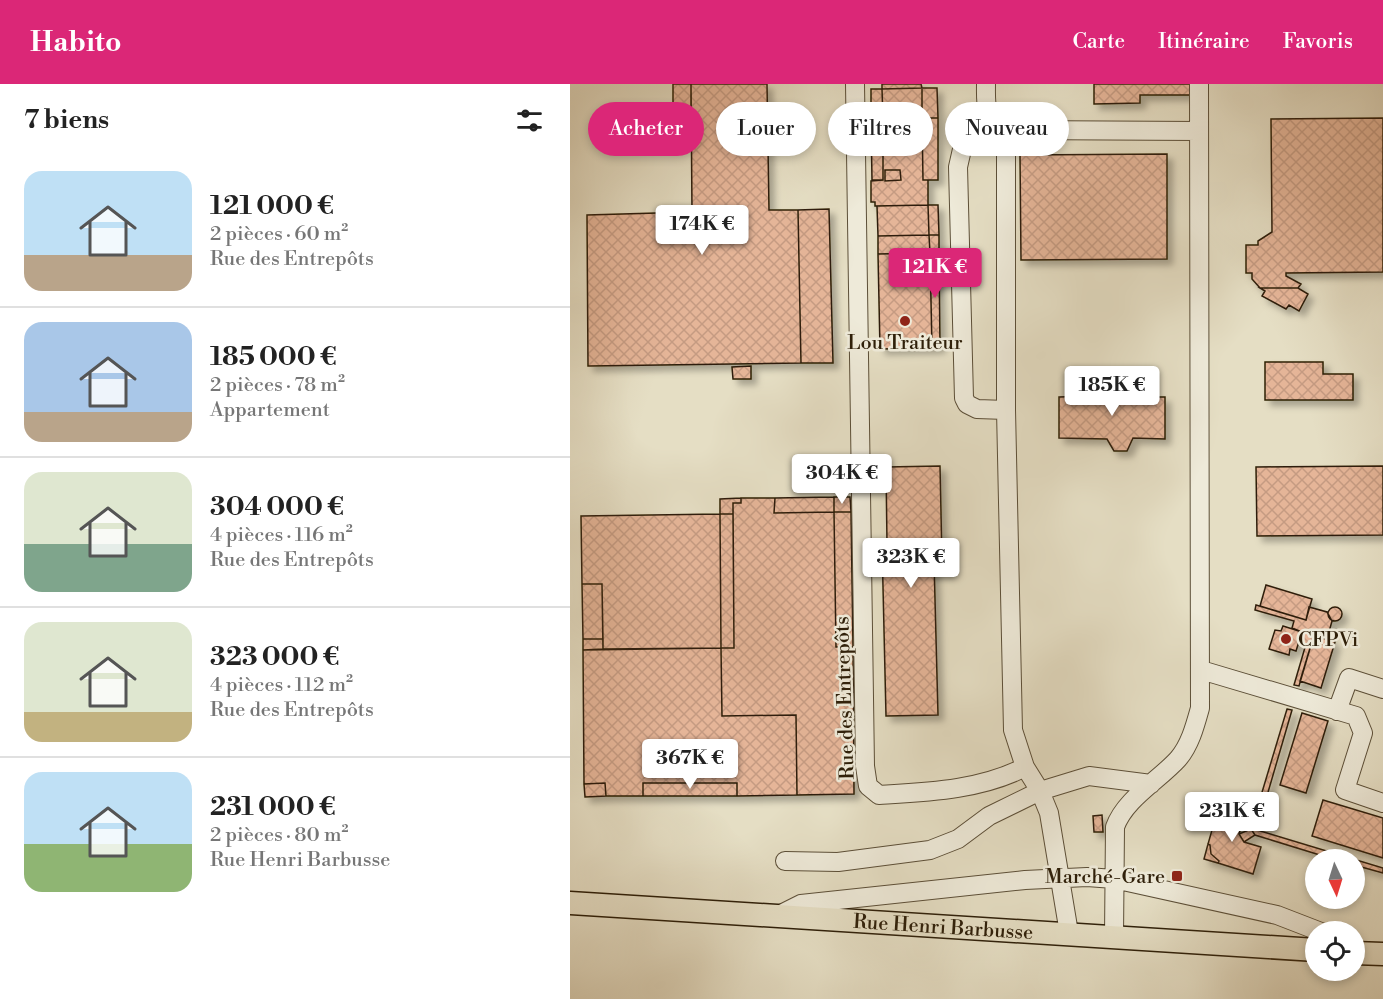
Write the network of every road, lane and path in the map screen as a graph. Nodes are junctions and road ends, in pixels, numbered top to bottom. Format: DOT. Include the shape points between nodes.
graph roads {
  1 [pos="855,84"];
  2 [pos="986,84"];
  3 [pos="1199,84"];
  4 [pos="986,102"];
  5 [pos="1069,128"];
  6 [pos="1199,131"];
  7 [pos="960,156"];
  8 [pos="1000,156"];
  9 [pos="1006,410"];
  10 [pos="1201,670"];
  11 [pos="1383,689"];
  12 [pos="1337,711"];
  13 [pos="1025,767"];
  14 [pos="1151,784"];
  15 [pos="1041,791"];
  16 [pos="1383,803"];
  17 [pos="785,861"];
  18 [pos="1062,878"];
  19 [pos="1114,879"];
  20 [pos="570,903"];
  21 [pos="777,916"];
  22 [pos="1305,926"];
  23 [pos="1069,933"];
  24 [pos="1114,936"];
  25 [pos="1305,949"];
  26 [pos="1365,953"];
  27 [pos="1383,954"];
  1 -- 13 [label="street, Rue des Entrepôts" via="868,786 879,795 954,789 1009,776"];
  2 -- 4 [label="street"];
  3 -- 6 [label="street"];
  5 -- 6 [label="street"];
  6 -- 10 [label="street"];
  7 -- 9 [label="street" via="964,398 977,409"];
  8 -- 9 [label="street"];
  9 -- 13 [label="street" via="1013,730"];
  10 -- 12 [label="street"];
  10 -- 14 [label="street" via="1200,708 1191,739 1179,758"];
  11 -- 12 [label="street" via="1348,678"];
  12 -- 16 [label="street" via="1356,716 1364,733 1345,790"];
  13 -- 15 [label="street"];
  14 -- 15 [label="street" via="1089,776"];
  14 -- 19 [label="street" via="1120,814 1115,827"];
  15 -- 17 [label="street" via="989,816 958,839 930,850 838,862"];
  15 -- 18 [label="street"];
  18 -- 19 [label="street"];
  18 -- 21 [label="street" via="801,904"];
  18 -- 23 [label="street"];
  19 -- 22 [label="street" via="1277,915"];
  19 -- 24 [label="street"];
  20 -- 21 [label="main road, Rue Henri Barbusse"];
  21 -- 23 [label="main road, Rue Henri Barbusse"];
  23 -- 24 [label="main road, Rue Henri Barbusse"];
  24 -- 25 [label="main road, Rue Henri Barbusse"];
  26 -- 27 [label="main road"];
}
